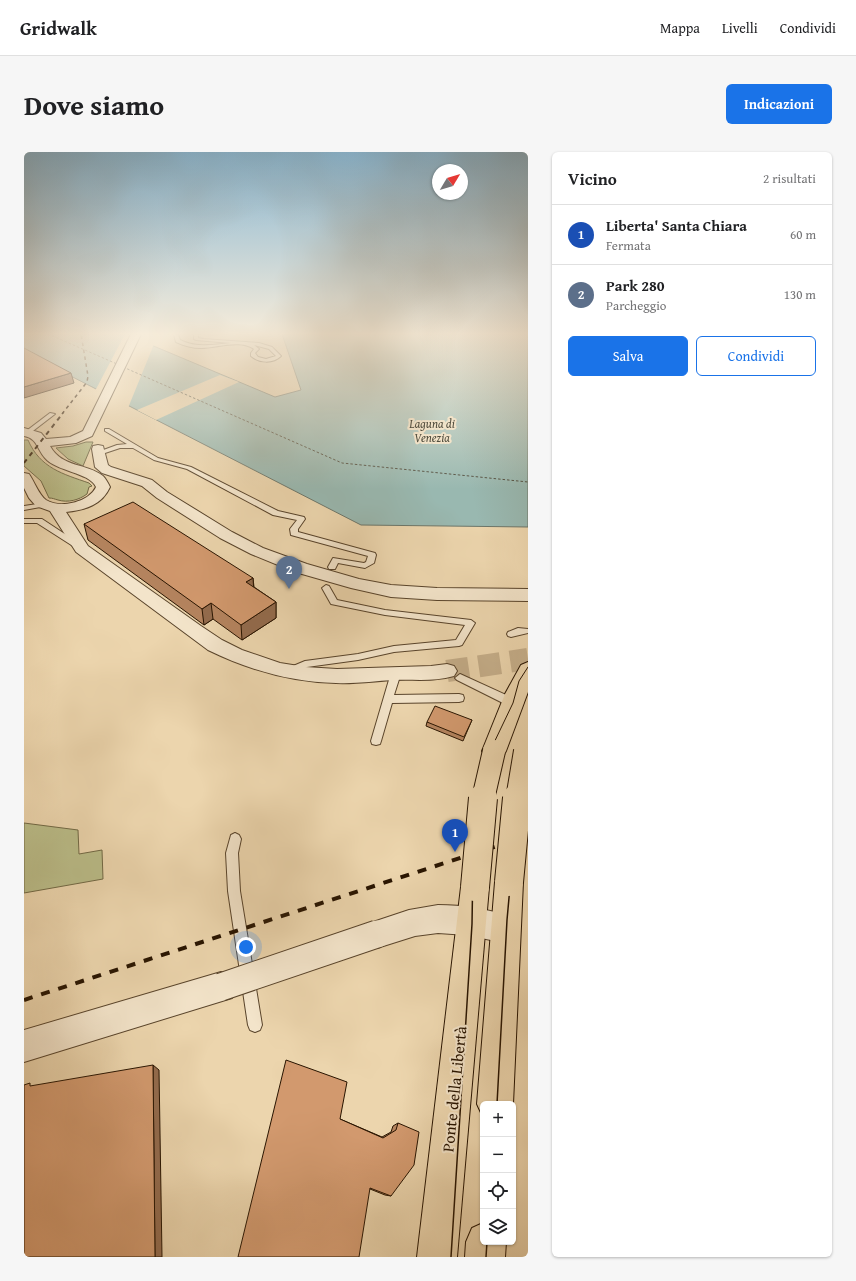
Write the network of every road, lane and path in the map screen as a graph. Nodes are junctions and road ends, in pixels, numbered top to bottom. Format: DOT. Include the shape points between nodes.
graph roads {
  1 [pos="115,386"];
  2 [pos="52,414"];
  3 [pos="108,426"];
  4 [pos="26,433"];
  5 [pos="42,443"];
  6 [pos="134,446"];
  7 [pos="99,451"];
  8 [pos="24,478"];
  9 [pos="97,479"];
  10 [pos="126,491"];
  11 [pos="162,495"];
  12 [pos="96,497"];
  13 [pos="50,506"];
  14 [pos="24,508"];
  15 [pos="24,521"];
  16 [pos="82,549"];
  17 [pos="332,568"];
  18 [pos="326,588"];
  19 [pos="528,595"];
  20 [pos="478,596"];
  21 [pos="528,609"];
  22 [pos="525,631"];
  23 [pos="511,634"];
  24 [pos="454,669"];
  25 [pos="528,670"];
  26 [pos="289,671"];
  27 [pos="396,672"];
  28 [pos="459,698"];
  29 [pos="388,699"];
  30 [pos="513,702"];
  31 [pos="376,741"];
  32 [pos="527,747"];
  33 [pos="235,839"];
  34 [pos="472,921"];
  35 [pos="505,929"];
  36 [pos="256,1025"];
  37 [pos="24,1046"];
  38 [pos="495,1101"];
  39 [pos="486,1245"];
  40 [pos="437,1257"];
  41 [pos="485,1257"];
  1 -- 5 [label="street" via="88,433 78,439"];
  2 -- 4 [label="lane"];
  3 -- 6 [label="lane"];
  3 -- 7 [label="street"];
  4 -- 5 [label="street" via="38,436"];
  5 -- 9 [label="street" via="48,454 61,464"];
  6 -- 7 [label="lane" via="119,446"];
  6 -- 17 [label="lane" via="156,459 190,468 276,513 301,518 294,533 372,555 370,562 365,566 336,560"];
  7 -- 9 [label="street" via="91,465 90,473"];
  7 -- 11 [label="street" via="100,463 105,470 114,475 145,482"];
  8 -- 13 [label="street" via="38,500"];
  9 -- 10 [label="street"];
  9 -- 12 [label="street" via="102,484 102,490"];
  10 -- 11 [label="street" via="150,491"];
  10 -- 12 [label="street"];
  11 -- 20 [label="street" via="235,540 301,568 391,591"];
  12 -- 13 [label="street" via="78,506"];
  13 -- 14 [label="lane"];
  13 -- 16 [label="street"];
  15 -- 16 [label="lane" via="39,521"];
  16 -- 26 [label="street" via="215,645 256,663"];
  18 -- 26 [label="lane" via="334,602 349,606 471,623 459,642 394,649 305,664"];
  19 -- 20 [label="street"];
  20 -- 21 [label="street" via="507,601"];
  22 -- 23 [label="lane"];
  24 -- 27 [label="street" via="431,673"];
  24 -- 30 [label="lane"];
  25 -- 30 [label="main road, Ponte della Libertà"];
  26 -- 27 [label="street" via="337,676"];
  27 -- 29 [label="lane"];
  28 -- 29 [label="lane"];
  29 -- 31 [label="lane"];
  30 -- 34 [label="main road, Ponte della Libertà, bridge" via="494,751 482,803"];
  32 -- 35 [label="main road, bridge" via="517,799"];
  33 -- 36 [label="lane" via="232,853 234,891"];
  34 -- 35 [label="street"];
  34 -- 37 [label="street, bridge" via="426,920 221,987"];
  34 -- 40 [label="main road, Ponte della Libertà"];
  35 -- 38 [label="main road"];
  39 -- 41 [label="main road"];
}
